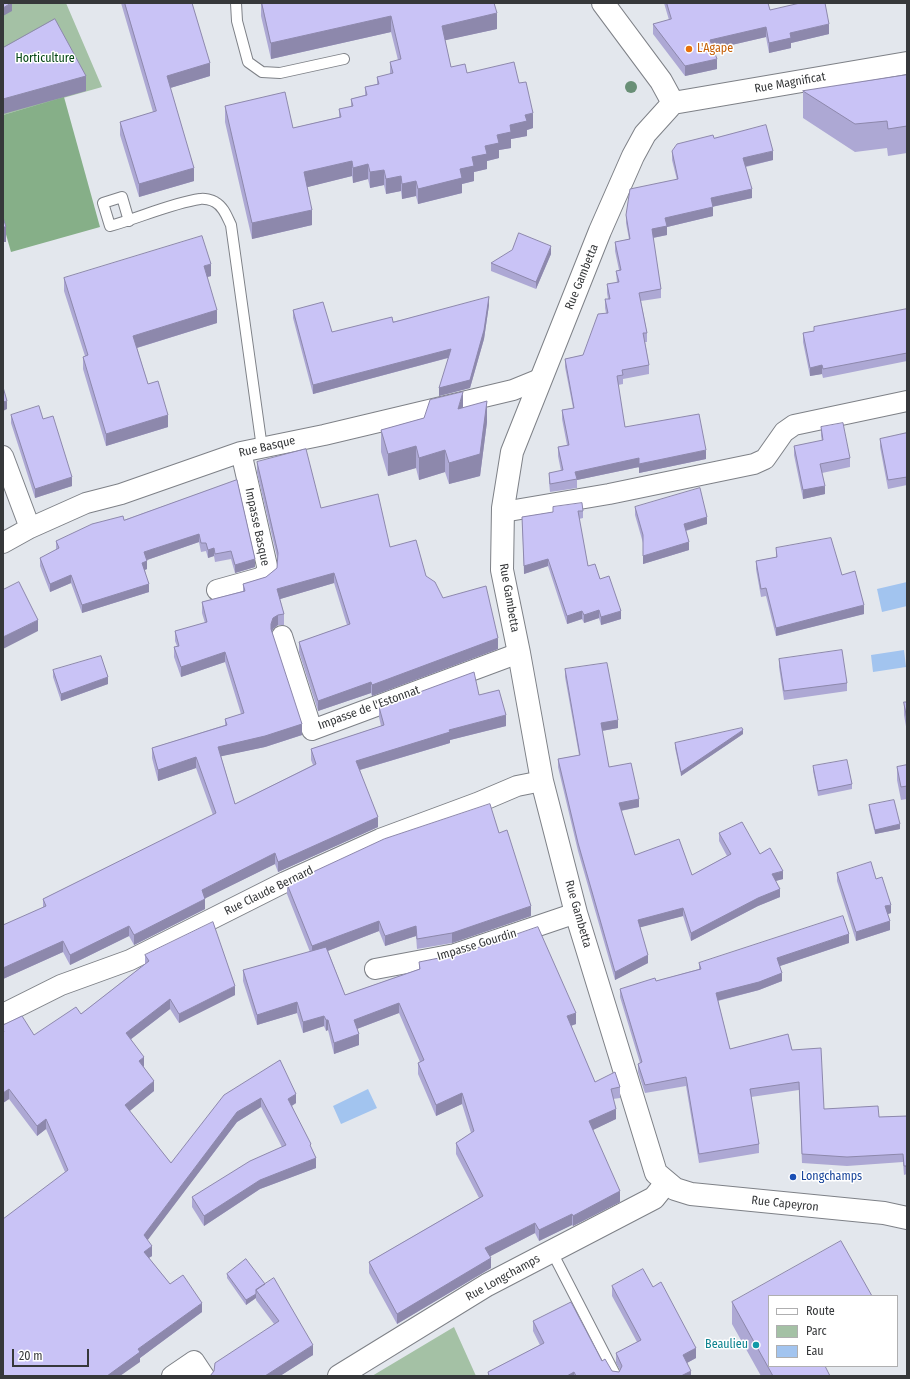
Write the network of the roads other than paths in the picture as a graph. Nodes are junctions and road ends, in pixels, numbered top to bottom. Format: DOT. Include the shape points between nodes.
graph roads {
  1 [pos="236,3"];
  2 [pos="603,3"];
  3 [pos="344,59"];
  4 [pos="907,63"];
  5 [pos="673,103"];
  6 [pos="129,221"];
  7 [pos="540,379"];
  8 [pos="907,401"];
  9 [pos="262,448"];
  10 [pos="240,452"];
  11 [pos="3,456"];
  12 [pos="503,512"];
  13 [pos="30,528"];
  14 [pos="3,543"];
  15 [pos="217,590"];
  16 [pos="282,636"];
  17 [pos="519,653"];
  18 [pos="542,781"];
  19 [pos="576,913"];
  20 [pos="375,969"];
  21 [pos="3,1014"];
  22 [pos="666,1183"];
  23 [pos="907,1218"];
  24 [pos="552,1252"];
  25 [pos="172,1376"];
  26 [pos="204,1376"];
  27 [pos="340,1376"];
  28 [pos="616,1376"];
  1 -- 3 [label="lane" via="237,21 248,62 262,72 280,73"];
  2 -- 5 [label="street" via="661,81"];
  4 -- 5 [label="street, Rue Magnificat"];
  5 -- 7 [label="street, Rue Gambetta" via="648,130 633,156"];
  6 -- 9 [label="lane" via="202,198 216,202 226,213 230,225"];
  7 -- 9 [label="street, Rue Basque" via="513,390"];
  7 -- 12 [label="street, Rue Gambetta" via="512,452"];
  8 -- 12 [label="street" via="794,425 784,432 765,459 754,464 608,494"];
  9 -- 10 [label="street, Rue Basque"];
  10 -- 13 [label="street, Rue Basque" via="86,504"];
  10 -- 15 [label="street, Impasse Basque" via="267,573 260,578"];
  11 -- 13 [label="street"];
  12 -- 17 [label="street, Rue Gambetta" via="502,570"];
  13 -- 14 [label="street, Rue Basque"];
  16 -- 17 [label="street, Impasse de l'Estonnat" via="312,730"];
  17 -- 18 [label="street, Rue Gambetta"];
  18 -- 19 [label="street, Rue Gambetta"];
  18 -- 21 [label="street, Rue Claude Bernard" via="517,786 380,839 285,882 130,960 61,985"];
  19 -- 20 [label="street, Impasse Gourdin" via="455,954"];
  19 -- 22 [label="street, Rue Gambetta" via="646,1145 656,1173"];
  22 -- 23 [label="street, Rue Capeyron" via="691,1194 884,1213"];
  22 -- 24 [label="street, Rue Longchamps" via="654,1198"];
  24 -- 27 [label="street, Rue Longchamps" via="487,1285"];
  24 -- 28 [label="lane"];
  25 -- 26 [label="street" via="194,1361"];
}
